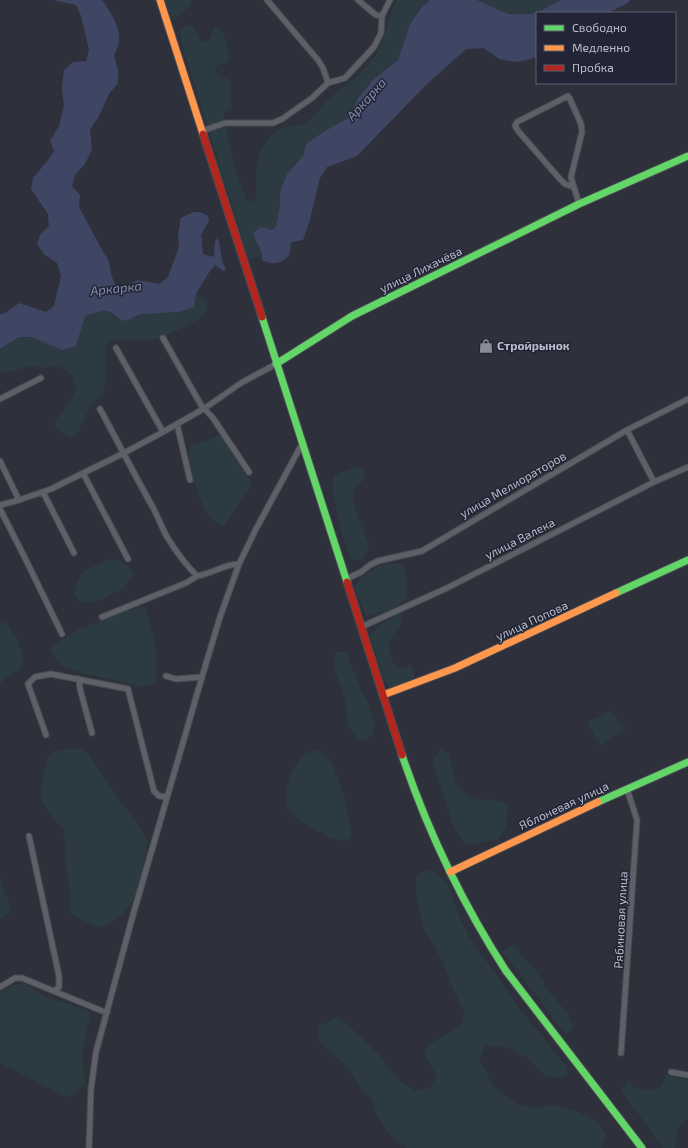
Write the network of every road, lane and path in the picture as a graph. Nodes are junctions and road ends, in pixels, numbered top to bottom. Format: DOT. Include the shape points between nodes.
graph roads {
  1 [pos="160,0"];
  2 [pos="267,0"];
  3 [pos="358,0"];
  4 [pos="390,0"];
  5 [pos="382,16"];
  6 [pos="328,83"];
  7 [pos="202,131"];
  8 [pos="688,156"];
  9 [pos="573,187"];
  10 [pos="579,204"];
  11 [pos="163,338"];
  12 [pos="116,348"];
  13 [pos="276,364"];
  14 [pos="42,378"];
  15 [pos="0,399"];
  16 [pos="688,399"];
  17 [pos="100,408"];
  18 [pos="205,408"];
  19 [pos="177,424"];
  20 [pos="627,430"];
  21 [pos="163,432"];
  22 [pos="302,444"];
  23 [pos="124,453"];
  24 [pos="0,461"];
  25 [pos="688,467"];
  26 [pos="249,472"];
  27 [pos="83,473"];
  28 [pos="190,480"];
  29 [pos="654,482"];
  30 [pos="43,492"];
  31 [pos="19,500"];
  32 [pos="0,505"];
  33 [pos="0,509"];
  34 [pos="74,554"];
  35 [pos="128,559"];
  36 [pos="688,560"];
  37 [pos="239,564"];
  38 [pos="197,576"];
  39 [pos="346,579"];
  40 [pos="102,617"];
  41 [pos="361,627"];
  42 [pos="62,634"];
  43 [pos="166,676"];
  44 [pos="202,677"];
  45 [pos="79,679"];
  46 [pos="383,695"];
  47 [pos="92,733"];
  48 [pos="46,735"];
  49 [pos="688,762"];
  50 [pos="627,789"];
  51 [pos="167,797"];
  52 [pos="29,836"];
  53 [pos="450,872"];
  54 [pos="0,987"];
  55 [pos="54,991"];
  56 [pos="108,1013"];
  57 [pos="621,1054"];
  58 [pos="671,1072"];
  59 [pos="688,1074"];
  60 [pos="89,1148"];
  61 [pos="642,1148"];
  1 -- 7 [label="main road"];
  2 -- 6 [label="street" via="318,60"];
  3 -- 5 [label="street" via="376,15"];
  4 -- 5 [label="street"];
  5 -- 6 [label="street" via="381,33 374,47 346,78"];
  6 -- 7 [label="street" via="312,98 273,123 225,123"];
  7 -- 13 [label="main road"];
  8 -- 10 [label="main road, улица Лихачёва"];
  9 -- 9 [label="street" via="571,177 582,132 568,96 517,122 515,126 559,178"];
  9 -- 10 [label="street"];
  10 -- 13 [label="main road, улица Лихачёва" via="352,316"];
  11 -- 18 [label="street"];
  12 -- 21 [label="street"];
  13 -- 18 [label="street" via="241,383"];
  13 -- 22 [label="main road"];
  14 -- 15 [label="street"];
  16 -- 20 [label="street, улица Мелиораторов"];
  17 -- 23 [label="street"];
  18 -- 19 [label="street"];
  18 -- 26 [label="street"];
  19 -- 21 [label="street"];
  19 -- 28 [label="street"];
  20 -- 29 [label="street"];
  20 -- 39 [label="street, улица Мелиораторов" via="422,551 378,561"];
  21 -- 23 [label="street"];
  22 -- 37 [label="street"];
  22 -- 39 [label="main road"];
  23 -- 27 [label="street"];
  23 -- 38 [label="street" via="167,537"];
  24 -- 31 [label="street"];
  25 -- 29 [label="street, улица Валека"];
  27 -- 30 [label="street"];
  27 -- 35 [label="street"];
  29 -- 41 [label="street, улица Валека" via="447,588"];
  30 -- 31 [label="street"];
  30 -- 34 [label="street"];
  31 -- 32 [label="street"];
  33 -- 42 [label="street"];
  36 -- 46 [label="main road, улица Попова" via="455,668"];
  37 -- 38 [label="street" via="231,564"];
  37 -- 44 [label="street"];
  38 -- 40 [label="street" via="186,583"];
  39 -- 41 [label="main road"];
  41 -- 46 [label="main road"];
  43 -- 44 [label="street"];
  44 -- 51 [label="street"];
  45 -- 47 [label="street"];
  45 -- 48 [label="street" via="51,674 35,677 28,684"];
  45 -- 51 [label="street" via="128,689 154,791 159,796"];
  46 -- 53 [label="main road" via="414,791"];
  49 -- 50 [label="main road, Яблоневая улица"];
  50 -- 53 [label="main road, Яблоневая улица"];
  50 -- 57 [label="street, Рябиновая улица" via="637,820"];
  51 -- 56 [label="street"];
  52 -- 55 [label="street" via="59,976 59,987"];
  53 -- 61 [label="main road" via="483,935 506,970"];
  54 -- 55 [label="street" via="15,978 22,978"];
  55 -- 56 [label="street"];
  56 -- 60 [label="street" via="93,1071"];
  58 -- 59 [label="street"];
}
